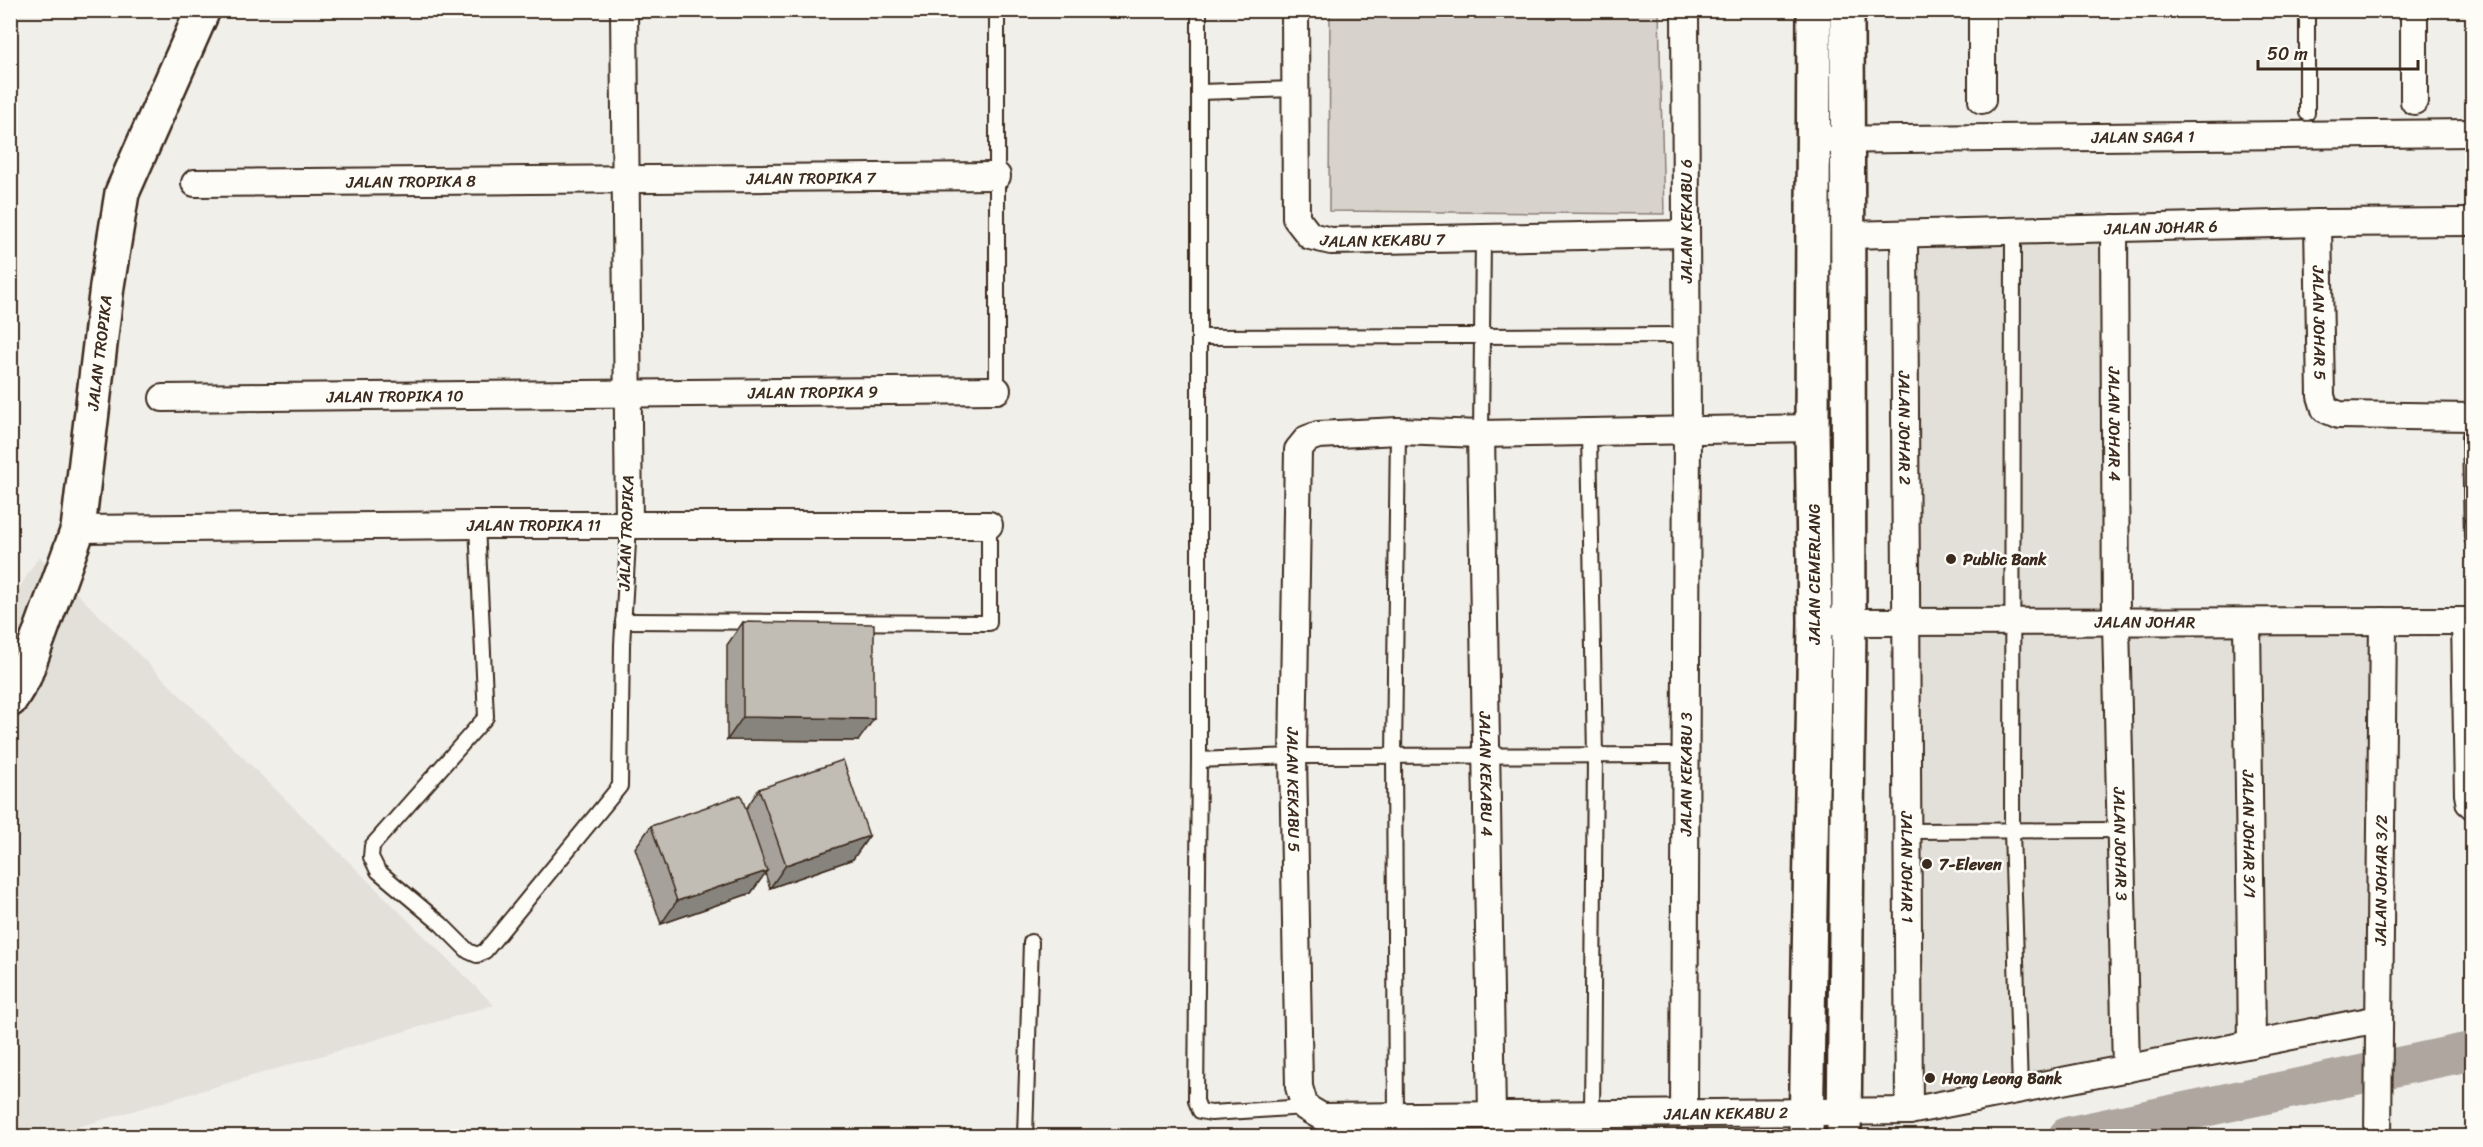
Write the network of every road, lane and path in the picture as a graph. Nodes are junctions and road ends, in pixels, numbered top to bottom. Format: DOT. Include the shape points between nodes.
graph roads {
  1 [pos="203,10"];
  2 [pos="624,10"];
  3 [pos="998,10"];
  4 [pos="1199,10"];
  5 [pos="1294,10"];
  6 [pos="1685,10"];
  7 [pos="1814,10"];
  8 [pos="1847,10"];
  9 [pos="1982,10"];
  10 [pos="2307,10"];
  11 [pos="2414,10"];
  12 [pos="1295,89"];
  13 [pos="1200,92"];
  14 [pos="1982,100"];
  15 [pos="2414,101"];
  16 [pos="2307,113"];
  17 [pos="2472,133"];
  18 [pos="1813,140"];
  19 [pos="1846,140"];
  20 [pos="997,176"];
  21 [pos="626,179"];
  22 [pos="195,183"];
  23 [pos="2472,222"];
  24 [pos="2318,223"];
  25 [pos="2114,228"];
  26 [pos="2013,230"];
  27 [pos="1686,234"];
  28 [pos="1904,234"];
  29 [pos="1849,235"];
  30 [pos="1483,238"];
  31 [pos="1482,335"];
  32 [pos="1686,335"];
  33 [pos="1199,337"];
  34 [pos="997,390"];
  35 [pos="627,393"];
  36 [pos="163,398"];
  37 [pos="2471,427"];
  38 [pos="1812,428"];
  39 [pos="1398,431"];
  40 [pos="1687,431"];
  41 [pos="1589,433"];
  42 [pos="1481,434"];
  43 [pos="477,525"];
  44 [pos="629,525"];
  45 [pos="989,525"];
  46 [pos="78,529"];
  47 [pos="2472,538"];
  48 [pos="623,621"];
  49 [pos="1849,621"];
  50 [pos="2383,621"];
  51 [pos="2466,621"];
  52 [pos="1815,622"];
  53 [pos="1906,622"];
  54 [pos="2013,622"];
  55 [pos="2116,622"];
  56 [pos="2247,622"];
  57 [pos="10,700"];
  58 [pos="2467,723"];
  59 [pos="1685,755"];
  60 [pos="1293,756"];
  61 [pos="1394,756"];
  62 [pos="1595,756"];
  63 [pos="1486,757"];
  64 [pos="1200,760"];
  65 [pos="2467,763"];
  66 [pos="2472,813"];
  67 [pos="2120,830"];
  68 [pos="1907,831"];
  69 [pos="2012,831"];
  70 [pos="1031,942"];
  71 [pos="2379,1030"];
  72 [pos="2252,1044"];
  73 [pos="2126,1069"];
  74 [pos="2020,1089"];
  75 [pos="1909,1111"];
  76 [pos="1313,1112"];
  77 [pos="1684,1114"];
  78 [pos="1592,1115"];
  79 [pos="1492,1116"];
  80 [pos="1396,1117"];
  81 [pos="1805,1125"];
  82 [pos="1844,1128"];
  83 [pos="1025,1137"];
  84 [pos="2378,1137"];
  1 -- 46 [label="main road, JALAN TROPIKA" via="122,194"];
  2 -- 21 [label="street, JALAN TROPIKA"];
  3 -- 20 [label="lane"];
  4 -- 13 [label="lane"];
  5 -- 12 [label="street, JALAN KEKABU 7"];
  6 -- 27 [label="street, JALAN KEKABU 6"];
  7 -- 18 [label="main road, JALAN CEMERLANG"];
  8 -- 19 [label="main road"];
  9 -- 14 [label="street"];
  10 -- 16 [label="lane"];
  11 -- 15 [label="street"];
  12 -- 13 [label="lane"];
  12 -- 30 [label="street, JALAN KEKABU 7" via="1296,218 1310,236 1331,241"];
  13 -- 33 [label="lane"];
  17 -- 19 [label="street, JALAN SAGA 1"];
  18 -- 19 [label="street, JALAN SAGA 1"];
  18 -- 38 [label="main road, JALAN CEMERLANG"];
  19 -- 29 [label="main road"];
  20 -- 21 [label="street, JALAN TROPIKA 7"];
  20 -- 34 [label="lane"];
  21 -- 22 [label="street, JALAN TROPIKA 8"];
  21 -- 35 [label="street, JALAN TROPIKA"];
  23 -- 24 [label="street, JALAN JOHAR 6"];
  24 -- 25 [label="street, JALAN JOHAR 6"];
  24 -- 37 [label="street, JALAN JOHAR 5" via="2321,396 2325,409 2338,415"];
  25 -- 26 [label="street, JALAN JOHAR 6"];
  25 -- 55 [label="street, JALAN JOHAR 4"];
  26 -- 28 [label="street, JALAN JOHAR 6"];
  26 -- 54 [label="lane"];
  27 -- 30 [label="street, JALAN KEKABU 7"];
  27 -- 32 [label="street, JALAN KEKABU 6"];
  28 -- 29 [label="street, JALAN JOHAR 6"];
  28 -- 53 [label="street, JALAN JOHAR 2"];
  29 -- 49 [label="main road"];
  30 -- 31 [label="lane"];
  31 -- 32 [label="lane"];
  31 -- 33 [label="lane"];
  31 -- 42 [label="lane"];
  32 -- 40 [label="street, JALAN KEKABU 6"];
  33 -- 64 [label="lane"];
  34 -- 35 [label="street, JALAN TROPIKA 9"];
  35 -- 36 [label="street, JALAN TROPIKA 10"];
  35 -- 44 [label="street, JALAN TROPIKA"];
  37 -- 47 [label="lane"];
  38 -- 40 [label="street"];
  38 -- 52 [label="main road, JALAN CEMERLANG"];
  39 -- 42 [label="street"];
  39 -- 60 [label="street, JALAN KEKABU 5" via="1318,435 1307,439 1298,450"];
  39 -- 61 [label="lane"];
  40 -- 41 [label="street"];
  40 -- 59 [label="street, JALAN KEKABU 3"];
  41 -- 42 [label="street"];
  41 -- 62 [label="lane"];
  42 -- 63 [label="street, JALAN KEKABU 4"];
  43 -- 44 [label="street, JALAN TROPIKA 11"];
  43 -- 46 [label="street, JALAN TROPIKA 11"];
  43 -- 48 [label="lane, JALAN TROPIKA" via="486,717 372,846 371,857 378,871 468,951 477,955 485,951 620,786"];
  44 -- 45 [label="street, JALAN TROPIKA 11"];
  44 -- 48 [label="lane, JALAN TROPIKA"];
  45 -- 48 [label="lane" via="989,623"];
  46 -- 57 [label="main road, JALAN TROPIKA" via="24,677"];
  49 -- 52 [label="street, JALAN JOHAR"];
  49 -- 53 [label="street, JALAN JOHAR"];
  49 -- 82 [label="main road"];
  50 -- 51 [label="street, JALAN JOHAR"];
  50 -- 56 [label="street, JALAN JOHAR"];
  50 -- 71 [label="street, JALAN JOHAR 3/2"];
  51 -- 58 [label="lane"];
  52 -- 81 [label="main road, JALAN CEMERLANG"];
  53 -- 54 [label="street, JALAN JOHAR"];
  53 -- 68 [label="street, JALAN JOHAR 1"];
  54 -- 55 [label="street, JALAN JOHAR"];
  54 -- 69 [label="lane"];
  55 -- 56 [label="street, JALAN JOHAR"];
  55 -- 67 [label="street, JALAN JOHAR 3"];
  56 -- 72 [label="street, JALAN JOHAR 3/1"];
  58 -- 65 [label="lane"];
  59 -- 62 [label="lane"];
  59 -- 77 [label="street, JALAN KEKABU 3"];
  60 -- 61 [label="lane"];
  60 -- 64 [label="lane"];
  60 -- 76 [label="street, JALAN KEKABU 5" via="1299,1088"];
  61 -- 63 [label="lane"];
  61 -- 80 [label="lane"];
  62 -- 63 [label="lane"];
  62 -- 78 [label="lane"];
  63 -- 79 [label="street, JALAN KEKABU 4"];
  64 -- 76 [label="lane" via="1196,1101 1200,1111 1211,1113"];
  65 -- 66 [label="lane" via="2464,806"];
  67 -- 69 [label="lane"];
  67 -- 73 [label="street, JALAN JOHAR 3"];
  68 -- 69 [label="lane"];
  68 -- 75 [label="street, JALAN JOHAR 1"];
  69 -- 74 [label="lane"];
  70 -- 83 [label="lane"];
  71 -- 72 [label="street"];
  71 -- 84 [label="street, JALAN JOHAR 3/2"];
  72 -- 73 [label="street"];
  73 -- 74 [label="street"];
  74 -- 75 [label="street"];
  75 -- 82 [label="street"];
  76 -- 80 [label="street, JALAN KEKABU 2"];
  77 -- 78 [label="street, JALAN KEKABU 2"];
  77 -- 81 [label="street, JALAN KEKABU 2"];
  78 -- 79 [label="street, JALAN KEKABU 2"];
  79 -- 80 [label="street, JALAN KEKABU 2"];
  81 -- 82 [label="street, JALAN KEKABU 2"];
}
